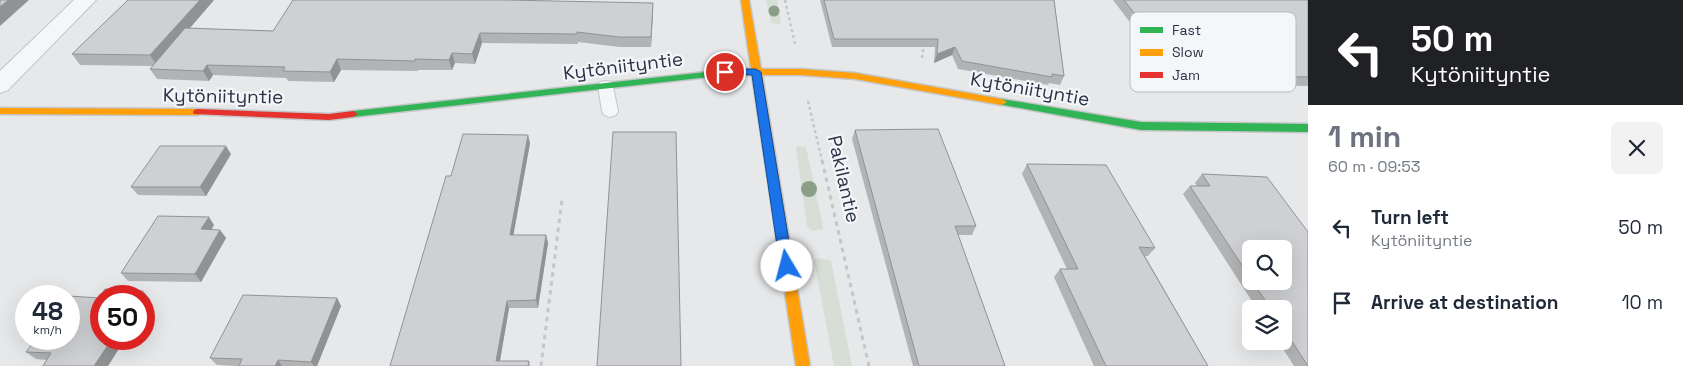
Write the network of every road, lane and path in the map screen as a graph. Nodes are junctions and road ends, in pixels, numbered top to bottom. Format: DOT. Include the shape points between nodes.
graph roads {
  1 [pos="86,0"];
  2 [pos="745,0"];
  3 [pos="785,0"];
  4 [pos="924,38"];
  5 [pos="756,72"];
  6 [pos="801,72"];
  7 [pos="0,85"];
  8 [pos="606,86"];
  9 [pos="918,88"];
  10 [pos="0,111"];
  11 [pos="610,111"];
  12 [pos="1308,128"];
  13 [pos="562,200"];
  14 [pos="541,366"];
  15 [pos="803,366"];
  16 [pos="869,366"];
  1 -- 7 [label="street"];
  2 -- 5 [label="street"];
  3 -- 6 [label="path, Pakilantie"];
  4 -- 9 [label="path"];
  5 -- 6 [label="street, Kytöniityntie"];
  5 -- 8 [label="street, Kytöniityntie" via="725,72"];
  5 -- 15 [label="street"];
  6 -- 9 [label="street, Kytöniityntie" via="855,76"];
  6 -- 16 [label="path, Pakilantie"];
  8 -- 10 [label="street, Kytöniityntie" via="329,117 230,112"];
  8 -- 11 [label="lane"];
  9 -- 12 [label="street, Kytöniityntie" via="1141,126"];
  13 -- 14 [label="path"];
}
